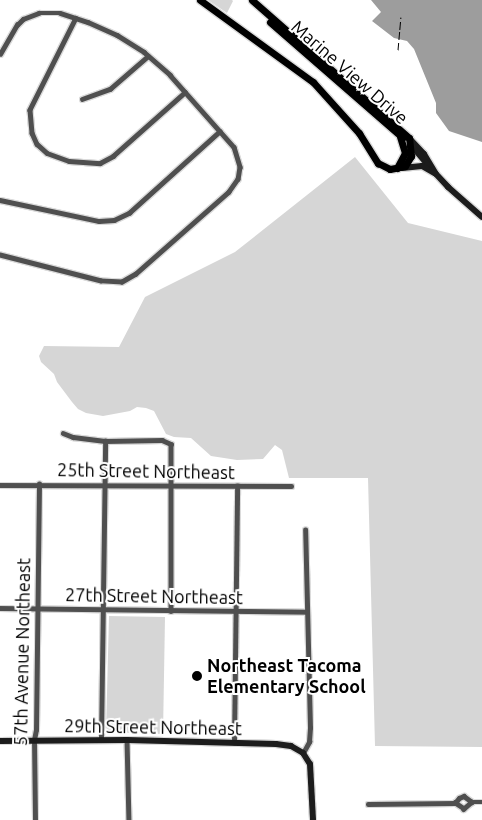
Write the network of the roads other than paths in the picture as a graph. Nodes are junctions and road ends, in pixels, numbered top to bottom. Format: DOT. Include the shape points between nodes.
graph roads {
  1 [pos="200,0"];
  2 [pos="245,0"];
  3 [pos="252,0"];
  4 [pos="76,18"];
  5 [pos="0,54"];
  6 [pos="148,56"];
  7 [pos="185,92"];
  8 [pos="82,99"];
  9 [pos="220,131"];
  10 [pos="400,136"];
  11 [pos="409,138"];
  12 [pos="411,146"];
  13 [pos="421,158"];
  14 [pos="411,159"];
  15 [pos="400,166"];
  16 [pos="435,171"];
  17 [pos="0,200"];
  18 [pos="482,217"];
  19 [pos="0,255"];
  20 [pos="63,433"];
  21 [pos="105,441"];
  22 [pos="39,484"];
  23 [pos="0,485"];
  24 [pos="105,485"];
  25 [pos="172,486"];
  26 [pos="237,486"];
  27 [pos="291,486"];
  28 [pos="305,530"];
  29 [pos="0,608"];
  30 [pos="38,608"];
  31 [pos="104,610"];
  32 [pos="170,611"];
  33 [pos="236,611"];
  34 [pos="307,612"];
  35 [pos="34,740"];
  36 [pos="101,740"];
  37 [pos="127,740"];
  38 [pos="0,741"];
  39 [pos="234,743"];
  40 [pos="303,753"];
  41 [pos="472,802"];
  42 [pos="482,802"];
  43 [pos="456,803"];
  44 [pos="368,804"];
  45 [pos="35,820"];
  46 [pos="129,820"];
  47 [pos="313,820"];
  1 -- 15 [label="main road" via="314,82 359,133 378,163 387,168"];
  2 -- 10 [label="main road, Marine View Drive"];
  3 -- 11 [label="main road, Marine View Drive"];
  4 -- 5 [label="street" via="53,12 30,16 17,25"];
  4 -- 6 [label="street" via="118,35"];
  4 -- 7 [label="street" via="30,110 32,133 37,144 47,153 69,161 100,163 113,156"];
  6 -- 7 [label="street"];
  6 -- 8 [label="street" via="110,89"];
  7 -- 9 [label="street"];
  9 -- 17 [label="street" via="129,213 114,220 99,221"];
  9 -- 19 [label="street" via="238,157 239,173 235,184 133,277 117,283 101,281"];
  10 -- 12 [label="main road, Marine View Drive"];
  10 -- 15 [label="main road" via="406,148"];
  11 -- 12 [label="main road"];
  11 -- 16 [label="street, Marine View Drive"];
  12 -- 13 [label="street, Marine View Drive"];
  12 -- 14 [label="main road"];
  13 -- 14 [label="street"];
  13 -- 16 [label="street, Marine View Drive"];
  14 -- 15 [label="main road"];
  15 -- 16 [label="street" via="422,166"];
  16 -- 18 [label="street, Marine View Drive"];
  20 -- 21 [label="street"];
  21 -- 24 [label="street"];
  21 -- 25 [label="street" via="162,440 171,444"];
  22 -- 23 [label="street, 25th Street Northeast"];
  22 -- 24 [label="street, 25th Street Northeast"];
  22 -- 30 [label="street, 57th Avenue Northeast"];
  24 -- 25 [label="street, 25th Street Northeast"];
  24 -- 31 [label="street"];
  25 -- 26 [label="street, 25th Street Northeast"];
  25 -- 32 [label="street"];
  26 -- 27 [label="street, 25th Street Northeast"];
  26 -- 33 [label="street"];
  28 -- 34 [label="street"];
  29 -- 30 [label="street, 27th Street Northeast"];
  30 -- 31 [label="street, 27th Street Northeast"];
  30 -- 35 [label="street, 57th Avenue Northeast"];
  31 -- 32 [label="street, 27th Street Northeast"];
  31 -- 36 [label="street"];
  32 -- 33 [label="street, 27th Street Northeast"];
  33 -- 34 [label="street, 27th Street Northeast"];
  33 -- 39 [label="street"];
  34 -- 40 [label="street" via="310,736"];
  35 -- 36 [label="street, 29th Street Northeast"];
  35 -- 38 [label="street, 29th Street Northeast"];
  35 -- 45 [label="street, 57th Avenue Northeast"];
  36 -- 37 [label="street, 29th Street Northeast"];
  37 -- 39 [label="street, 29th Street Northeast"];
  37 -- 46 [label="street"];
  39 -- 40 [label="street, 29th Street Northeast" via="285,745"];
  40 -- 47 [label="street" via="310,764"];
  41 -- 42 [label="street"];
  41 -- 43 [label="street" via="464,809"];
  41 -- 43 [label="street" via="462,796"];
  43 -- 44 [label="street"];
}
